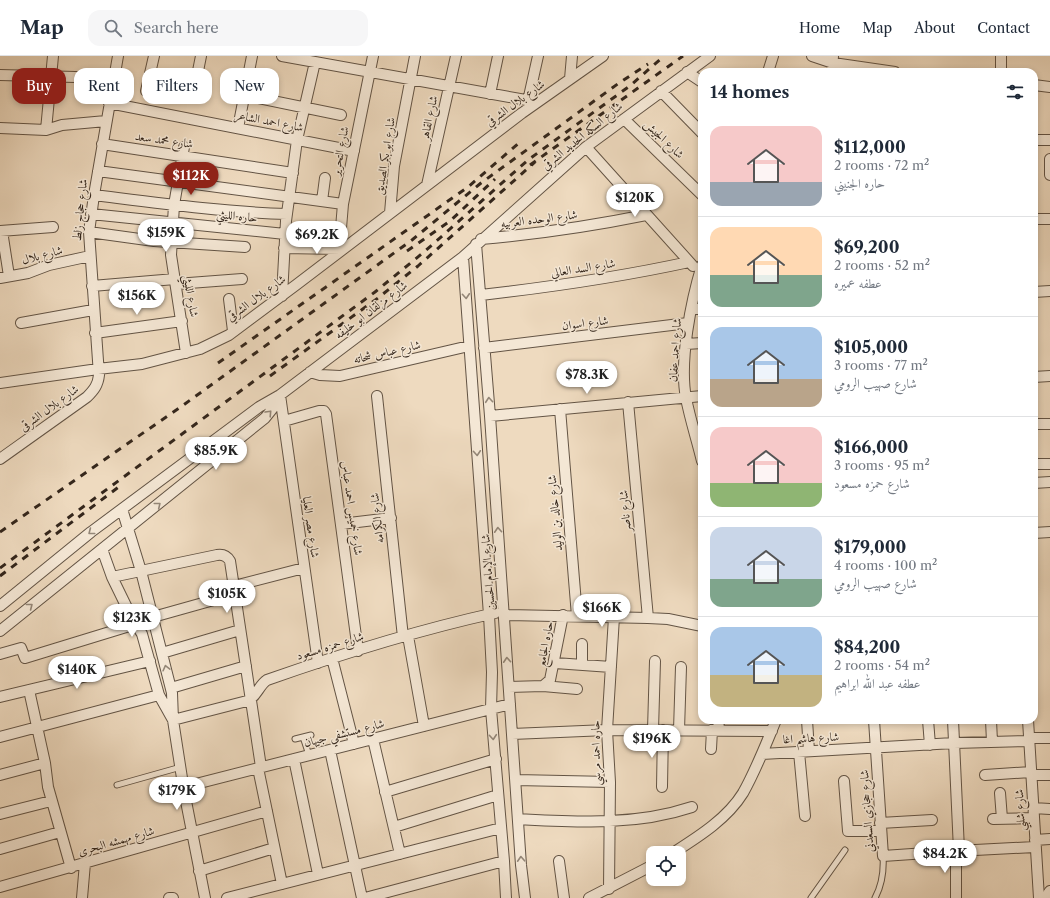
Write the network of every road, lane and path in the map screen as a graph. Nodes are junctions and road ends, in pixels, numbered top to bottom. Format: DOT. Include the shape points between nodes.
graph roads {
  1 [pos="54,56"];
  2 [pos="118,56"];
  3 [pos="154,56"];
  4 [pos="201,56"];
  5 [pos="252,56"];
  6 [pos="373,56"];
  7 [pos="415,56"];
  8 [pos="456,56"];
  9 [pos="498,56"];
  10 [pos="538,56"];
  11 [pos="572,56"];
  12 [pos="603,56"];
  13 [pos="710,56"];
  14 [pos="773,56"];
  15 [pos="812,56"];
  16 [pos="1002,56"];
  17 [pos="289,57"];
  18 [pos="331,60"];
  19 [pos="314,62"];
  20 [pos="832,64"];
  21 [pos="53,68"];
  22 [pos="116,68"];
  23 [pos="151,68"];
  24 [pos="198,68"];
  25 [pos="250,68"];
  26 [pos="769,68"];
  27 [pos="854,68"];
  28 [pos="1001,68"];
  29 [pos="370,72"];
  30 [pos="686,72"];
  31 [pos="0,74"];
  32 [pos="12,74"];
  33 [pos="411,79"];
  34 [pos="570,79"];
  35 [pos="698,80"];
  36 [pos="449,86"];
  37 [pos="1038,86"];
  38 [pos="1050,87"];
  39 [pos="661,91"];
  40 [pos="490,94"];
  41 [pos="533,101"];
  42 [pos="279,103"];
  43 [pos="49,104"];
  44 [pos="109,104"];
  45 [pos="114,104"];
  46 [pos="242,104"];
  47 [pos="304,108"];
  48 [pos="341,115"];
  49 [pos="624,119"];
  50 [pos="106,121"];
  51 [pos="0,128"];
  52 [pos="238,128"];
  53 [pos="698,129"];
  54 [pos="46,130"];
  55 [pos="297,140"];
  56 [pos="1038,140"];
  57 [pos="1050,140"];
  58 [pos="102,144"];
  59 [pos="586,147"];
  60 [pos="354,151"];
  61 [pos="183,152"];
  62 [pos="1050,159"];
  63 [pos="98,171"];
  64 [pos="293,173"];
  65 [pos="1050,175"];
  66 [pos="325,178"];
  67 [pos="177,182"];
  68 [pos="427,185"];
  69 [pos="698,191"];
  70 [pos="94,194"];
  71 [pos="290,197"];
  72 [pos="322,201"];
  73 [pos="343,204"];
  74 [pos="174,205"];
  75 [pos="390,213"];
  76 [pos="91,214"];
  77 [pos="287,214"];
  78 [pos="646,214"];
  79 [pos="1050,219"];
  80 [pos="1038,220"];
  81 [pos="172,223"];
  82 [pos="53,227"];
  83 [pos="1,231"];
  84 [pos="89,232"];
  85 [pos="286,234"];
  86 [pos="479,242"];
  87 [pos="171,243"];
  88 [pos="245,247"];
  89 [pos="284,248"];
  90 [pos="340,250"];
  91 [pos="90,256"];
  92 [pos="463,257"];
  93 [pos="690,262"];
  94 [pos="698,266"];
  95 [pos="5,277"];
  96 [pos="242,279"];
  97 [pos="698,280"];
  98 [pos="175,282"];
  99 [pos="92,286"];
  100 [pos="1050,291"];
  101 [pos="1038,292"];
  102 [pos="481,295"];
  103 [pos="282,296"];
  104 [pos="229,299"];
  105 [pos="698,308"];
  106 [pos="691,309"];
  107 [pos="94,310"];
  108 [pos="182,322"];
  109 [pos="21,323"];
  110 [pos="688,323"];
  111 [pos="233,331"];
  112 [pos="95,333"];
  113 [pos="698,343"];
  114 [pos="686,344"];
  115 [pos="469,346"];
  116 [pos="484,348"];
  117 [pos="186,353"];
  118 [pos="98,369"];
  119 [pos="310,372"];
  120 [pos="1050,376"];
  121 [pos="1038,377"];
  122 [pos="0,384"];
  123 [pos="280,394"];
  124 [pos="376,396"];
  125 [pos="698,396"];
  126 [pos="686,397"];
  127 [pos="628,402"];
  128 [pos="560,409"];
  129 [pos="490,416"];
  130 [pos="284,421"];
  131 [pos="1038,424"];
  132 [pos="1050,424"];
  133 [pos="698,445"];
  134 [pos="0,459"];
  135 [pos="1038,464"];
  136 [pos="1050,464"];
  137 [pos="1050,482"];
  138 [pos="1038,483"];
  139 [pos="122,509"];
  140 [pos="391,518"];
  141 [pos="341,524"];
  142 [pos="127,529"];
  143 [pos="1050,532"];
  144 [pos="1038,533"];
  145 [pos="102,549"];
  146 [pos="304,568"];
  147 [pos="141,571"];
  148 [pos="112,577"];
  149 [pos="234,590"];
  150 [pos="0,606"];
  151 [pos="152,613"];
  152 [pos="504,613"];
  153 [pos="489,615"];
  154 [pos="563,616"];
  155 [pos="577,616"];
  156 [pos="614,617"];
  157 [pos="648,618"];
  158 [pos="133,620"];
  159 [pos="698,625"];
  160 [pos="240,630"];
  161 [pos="0,631"];
  162 [pos="406,636"];
  163 [pos="582,644"];
  164 [pos="358,651"];
  165 [pos="162,653"];
  166 [pos="0,654"];
  167 [pos="332,658"];
  168 [pos="655,661"];
  169 [pos="150,662"];
  170 [pos="318,663"];
  171 [pos="555,663"];
  172 [pos="582,665"];
  173 [pos="246,666"];
  174 [pos="611,667"];
  175 [pos="681,667"];
  176 [pos="543,686"];
  177 [pos="509,687"];
  178 [pos="171,688"];
  179 [pos="577,689"];
  180 [pos="29,690"];
  181 [pos="159,695"];
  182 [pos="0,697"];
  183 [pos="251,700"];
  184 [pos="510,704"];
  185 [pos="491,709"];
  186 [pos="173,720"];
  187 [pos="717,724"];
  188 [pos="775,724"];
  189 [pos="807,724"];
  190 [pos="874,724"];
  191 [pos="928,724"];
  192 [pos="953,724"];
  193 [pos="991,724"];
  194 [pos="1028,724"];
  195 [pos="424,726"];
  196 [pos="37,727"];
  197 [pos="607,730"];
  198 [pos="658,730"];
  199 [pos="680,730"];
  200 [pos="715,730"];
  201 [pos="772,731"];
  202 [pos="512,734"];
  203 [pos="311,735"];
  204 [pos="0,737"];
  205 [pos="303,737"];
  206 [pos="1050,738"];
  207 [pos="295,739"];
  208 [pos="373,739"];
  209 [pos="1029,740"];
  210 [pos="992,742"];
  211 [pos="954,743"];
  212 [pos="354,744"];
  213 [pos="930,745"];
  214 [pos="875,747"];
  215 [pos="712,749"];
  216 [pos="330,750"];
  217 [pos="804,751"];
  218 [pos="762,754"];
  219 [pos="309,755"];
  220 [pos="294,759"];
  221 [pos="496,759"];
  222 [pos="45,763"];
  223 [pos="181,767"];
  224 [pos="260,768"];
  225 [pos="1031,773"];
  226 [pos="0,775"];
  227 [pos="984,775"];
  228 [pos="1050,775"];
  229 [pos="516,780"];
  230 [pos="844,781"];
  231 [pos="610,782"];
  232 [pos="117,785"];
  233 [pos="184,787"];
  234 [pos="662,787"];
  235 [pos="385,792"];
  236 [pos="1000,793"];
  237 [pos="498,796"];
  238 [pos="51,801"];
  239 [pos="692,807"];
  240 [pos="1050,809"];
  241 [pos="267,811"];
  242 [pos="1033,813"];
  243 [pos="0,814"];
  244 [pos="805,816"];
  245 [pos="518,819"];
  246 [pos="932,820"];
  247 [pos="609,822"];
  248 [pos="394,827"];
  249 [pos="881,827"];
  250 [pos="501,828"];
  251 [pos="60,832"];
  252 [pos="192,832"];
  253 [pos="1050,839"];
  254 [pos="1035,844"];
  255 [pos="684,846"];
  256 [pos="274,848"];
  257 [pos="0,849"];
  258 [pos="845,850"];
  259 [pos="957,850"];
  260 [pos="400,854"];
  261 [pos="883,856"];
  262 [pos="504,861"];
  263 [pos="559,861"];
  264 [pos="85,863"];
  265 [pos="355,865"];
  266 [pos="70,868"];
  267 [pos="646,869"];
  268 [pos="199,871"];
  269 [pos="318,874"];
  270 [pos="282,884"];
  271 [pos="0,887"];
  272 [pos="609,889"];
  273 [pos="1050,891"];
  274 [pos="82,898"];
  275 [pos="169,898"];
  276 [pos="173,898"];
  277 [pos="205,898"];
  278 [pos="227,898"];
  279 [pos="362,898"];
  280 [pos="365,898"];
  281 [pos="506,898"];
  282 [pos="525,898"];
  283 [pos="564,898"];
  284 [pos="589,898"];
  285 [pos="811,898"];
  286 [pos="875,898"];
  287 [pos="956,898"];
  288 [pos="1039,898"];
  289 [pos="1045,898"];
  1 -- 21 [label="street"];
  2 -- 22 [label="street, شارع حجاج زلط"];
  3 -- 23 [label="street"];
  4 -- 24 [label="street"];
  5 -- 25 [label="street"];
  6 -- 29 [label="street, شارع التحرير"];
  7 -- 33 [label="street, شارع ابو بكر الصديق"];
  8 -- 36 [label="street, شارع القاهر"];
  9 -- 40 [label="street"];
  10 -- 41 [label="street"];
  11 -- 34 [label="street"];
  12 -- 34 [label="street, شارع بلال الشرقي"];
  13 -- 30 [label="street, شارع السكه الحديد الشرقي"];
  14 -- 26 [label="street"];
  15 -- 20 [label="street"];
  16 -- 28 [label="street"];
  17 -- 19 [label="street"];
  18 -- 19 [label="street"];
  18 -- 29 [label="street"];
  19 -- 47 [label="street"];
  20 -- 27 [label="street"];
  29 -- 33 [label="street"];
  29 -- 60 [label="street, شارع التحرير"];
  30 -- 35 [label="street"];
  30 -- 39 [label="street, شارع السكه الحديد الشرقي"];
  31 -- 32 [label="street"];
  33 -- 36 [label="street"];
  33 -- 75 [label="street, شارع ابو بكر الصديق" via="394,166"];
  34 -- 41 [label="street, شارع بلال الشرقي"];
  36 -- 40 [label="street"];
  36 -- 68 [label="street, شارع القاهر"];
  37 -- 38 [label="street"];
  39 -- 49 [label="street, شارع السكه الحديد الشرقي"];
  39 -- 53 [label="street"];
  40 -- 41 [label="street"];
  41 -- 68 [label="street, شارع بلال الشرقي"];
  42 -- 47 [label="street"];
  43 -- 54 [label="street"];
  44 -- 50 [label="street, شارع حجاج زلط"];
  45 -- 52 [label="street, شارع احمد الشاعر"];
  46 -- 52 [label="street"];
  47 -- 48 [label="street"];
  47 -- 55 [label="street"];
  49 -- 59 [label="street, شارع السكه الحديد الشرقي"];
  49 -- 69 [label="street, شارع الجيش"];
  50 -- 54 [label="street" via="62,125"];
  50 -- 58 [label="street, شارع حجاج زلط"];
  51 -- 54 [label="street"];
  52 -- 55 [label="street, شارع احمد الشاعر"];
  55 -- 60 [label="street, شارع احمد الشاعر"];
  55 -- 64 [label="street"];
  56 -- 57 [label="street"];
  58 -- 61 [label="street, شارع محمد سعد"];
  58 -- 63 [label="street, شارع حجاج زلط"];
  59 -- 78 [label="street"];
  59 -- 86 [label="street, شارع السكه الحديد الشرقي"];
  60 -- 73 [label="street, شارع التحرير"];
  61 -- 64 [label="street, شارع محمد سعد"];
  61 -- 67 [label="street, شارع الليثي"];
  62 -- 65 [label="street"];
  63 -- 67 [label="street"];
  63 -- 70 [label="street, شارع حجاج زلط"];
  64 -- 71 [label="street"];
  66 -- 72 [label="street"];
  67 -- 71 [label="street"];
  67 -- 74 [label="street, شارع الليثي"];
  68 -- 75 [label="street, شارع بلال الشرقي"];
  70 -- 74 [label="street"];
  70 -- 76 [label="street, شارع حجاج زلط"];
  71 -- 72 [label="street"];
  71 -- 77 [label="street"];
  72 -- 73 [label="street"];
  73 -- 90 [label="street, شارع التحرير"];
  74 -- 77 [label="street"];
  74 -- 81 [label="street, شارع الليثي"];
  75 -- 90 [label="street, شارع بلال الشرقي"];
  76 -- 81 [label="street, حاره الليثي"];
  76 -- 84 [label="street, شارع حجاج زلط"];
  77 -- 85 [label="street"];
  78 -- 86 [label="street, شارع الوحده العربيه" via="584,227"];
  78 -- 93 [label="street"];
  79 -- 80 [label="street"];
  81 -- 85 [label="street, حاره الليثي"];
  81 -- 87 [label="street, شارع الليثي"];
  82 -- 83 [label="street"];
  83 -- 95 [label="street"];
  84 -- 87 [label="street"];
  84 -- 91 [label="street, شارع حجاج زلط"];
  85 -- 89 [label="street"];
  86 -- 92 [label="street, شارع مزلقان ابو خليفه"];
  86 -- 102 [label="street, شارع الإمام الحسين"];
  87 -- 88 [label="street"];
  87 -- 98 [label="street, شارع الليثي"];
  89 -- 90 [label="street"];
  89 -- 103 [label="street"];
  90 -- 103 [label="street, شارع بلال الشرقي"];
  91 -- 95 [label="street, شارع بلال"];
  91 -- 99 [label="street, شارع حجاج زلط"];
  92 -- 115 [label="street, شارع الإمام الحسين, one-way"];
  92 -- 119 [label="street, شارع مزلقان ابو خليفه"];
  93 -- 94 [label="street"];
  93 -- 102 [label="street, شارع السد العالي" via="583,282"];
  96 -- 98 [label="street"];
  97 -- 106 [label="street, شارع احمد عفان"];
  98 -- 99 [label="street"];
  98 -- 108 [label="street, شارع الليثي"];
  99 -- 107 [label="street, شارع حجاج زلط"];
  100 -- 101 [label="street"];
  102 -- 116 [label="street, شارع الإمام الحسين"];
  103 -- 111 [label="street, شارع بلال الشرقي"];
  104 -- 111 [label="street"];
  105 -- 106 [label="street"];
  106 -- 110 [label="street, شارع احمد عفان"];
  107 -- 109 [label="street"];
  107 -- 112 [label="street, شارع حجاج زلط"];
  108 -- 112 [label="street"];
  108 -- 117 [label="street, شارع الليثي"];
  110 -- 114 [label="street, شارع احمد عفان"];
  110 -- 116 [label="street, شارع اسوان"];
  111 -- 117 [label="street, شارع بلال الشرقي" via="200,349"];
  112 -- 118 [label="street, شارع حجاج زلط"];
  113 -- 114 [label="street"];
  114 -- 126 [label="street, شارع احمد عفان"];
  115 -- 119 [label="street, شارع عباس شحاته" via="345,375 330,377"];
  115 -- 153 [label="street, شارع الإمام الحسين, one-way"];
  129 -- 116 [label="street, شارع الإمام الحسين, one-way"];
  117 -- 118 [label="street, شارع بلال الشرقي" via="142,364"];
  118 -- 122 [label="street, شارع بلال الشرقي"];
  118 -- 134 [label="street, شارع بلال الشرقى" via="96,387 87,397"];
  119 -- 123 [label="street, شارع مزلقان ابو خليفه"];
  120 -- 121 [label="street"];
  123 -- 130 [label="street, شارع مصر العليا"];
  123 -- 139 [label="street, شارع مزلقان ابو خليفه"];
  142 -- 123 [label="street, شارع مزلقان ابو خليفه, one-way" via="265,418 272,411"];
  124 -- 140 [label="street, شارع الكرامه"];
  125 -- 126 [label="street"];
  126 -- 127 [label="street"];
  126 -- 133 [label="street, شارع احمد عفان"];
  127 -- 128 [label="street"];
  127 -- 157 [label="street, شارع ناصر"];
  128 -- 129 [label="street"];
  128 -- 155 [label="street, شارع خالد بن الوليد"];
  152 -- 129 [label="street, شارع الإمام الحسين, one-way"];
  130 -- 141 [label="street, شارع خميس احمد عباس" via="319,410 326,414"];
  130 -- 146 [label="street, شارع مصر العليا"];
  131 -- 132 [label="street"];
  135 -- 136 [label="street"];
  137 -- 138 [label="street"];
  139 -- 142 [label="street"];
  139 -- 150 [label="street, one-way"];
  140 -- 141 [label="street"];
  140 -- 162 [label="street, شارع الكرامه"];
  141 -- 164 [label="street, شارع خميس احمد عباس"];
  142 -- 145 [label="street"];
  142 -- 147 [label="street"];
  143 -- 144 [label="street"];
  145 -- 148 [label="street"];
  161 -- 145 [label="street, one-way"];
  146 -- 149 [label="street"];
  146 -- 170 [label="street, شارع مصر العليا"];
  147 -- 148 [label="street"];
  147 -- 149 [label="street" via="223,554 230,561"];
  147 -- 151 [label="street"];
  148 -- 158 [label="street"];
  149 -- 151 [label="street"];
  149 -- 160 [label="street"];
  151 -- 158 [label="street"];
  151 -- 165 [label="street"];
  152 -- 153 [label="street, شارع حمزه مسعود"];
  152 -- 154 [label="street, شارع حمزه مسعود"];
  177 -- 152 [label="street, شارع الإمام الحسين, one-way"];
  153 -- 162 [label="street, شارع حمزه مسعود"];
  153 -- 185 [label="street, شارع الإمام الحسين"];
  154 -- 155 [label="street, شارع حمزه مسعود"];
  154 -- 171 [label="street, حاره الجامع"];
  155 -- 156 [label="street, شارع حمزه مسعود"];
  156 -- 157 [label="street, شارع حمزه مسعود"];
  156 -- 174 [label="street, حاره احمد مرسي"];
  157 -- 159 [label="street, شارع حمزه مسعود"];
  158 -- 166 [label="street" via="25,658 21,648"];
  158 -- 169 [label="street" via="142,634"];
  160 -- 165 [label="street"];
  160 -- 173 [label="street"];
  162 -- 164 [label="street, شارع حمزه مسعود"];
  162 -- 195 [label="street, شارع الكرامه"];
  163 -- 172 [label="street"];
  164 -- 167 [label="street, شارع حمزه مسعود"];
  178 -- 165 [label="street, one-way"];
  167 -- 170 [label="street, شارع حمزه مسعود"];
  167 -- 212 [label="street"];
  168 -- 198 [label="street"];
  169 -- 180 [label="street"];
  169 -- 181 [label="street"];
  170 -- 183 [label="street, شارع حمزه مسعود" via="263,683"];
  171 -- 172 [label="street"];
  171 -- 176 [label="street, حاره الجامع" via="550,680"];
  172 -- 174 [label="street"];
  173 -- 178 [label="street"];
  173 -- 183 [label="street"];
  174 -- 197 [label="street, حاره احمد مرسي"];
  175 -- 199 [label="street"];
  176 -- 177 [label="street"];
  176 -- 179 [label="street"];
  177 -- 184 [label="street, شارع الإمام الحسين"];
  178 -- 186 [label="street" via="174,703"];
  180 -- 182 [label="street"];
  180 -- 196 [label="street"];
  181 -- 186 [label="street"];
  181 -- 196 [label="street"];
  183 -- 186 [label="street"];
  183 -- 224 [label="street"];
  184 -- 185 [label="street, شارع مستشفي جيهان"];
  184 -- 202 [label="street, شارع الإمام الحسين"];
  185 -- 195 [label="street, شارع مستشفي جيهان"];
  185 -- 221 [label="street, شارع الإمام الحسين, one-way"];
  186 -- 223 [label="street"];
  187 -- 200 [label="street"];
  188 -- 201 [label="street"];
  189 -- 217 [label="street"];
  190 -- 214 [label="street, شارع حجازي السعدني"];
  191 -- 213 [label="street"];
  192 -- 211 [label="street"];
  193 -- 210 [label="street"];
  194 -- 209 [label="street, شارع شلبي"];
  195 -- 208 [label="street, شارع مستشفي جيهان"];
  196 -- 204 [label="street"];
  196 -- 222 [label="street"];
  197 -- 198 [label="street"];
  197 -- 202 [label="street"];
  197 -- 231 [label="street, حاره احمد مرسي"];
  198 -- 199 [label="street"];
  198 -- 234 [label="street"];
  199 -- 200 [label="street"];
  200 -- 201 [label="street"];
  200 -- 215 [label="street"];
  201 -- 218 [label="street"];
  202 -- 229 [label="street, شارع الإمام الحسين"];
  203 -- 205 [label="lane"];
  205 -- 207 [label="lane"];
  205 -- 219 [label="lane"];
  206 -- 209 [label="street, شارع هاشم اغا"];
  208 -- 212 [label="street, شارع مستشفي جيهان"];
  208 -- 235 [label="street"];
  209 -- 210 [label="street, شارع هاشم اغا"];
  209 -- 225 [label="street, شارع شلبي"];
  210 -- 211 [label="street, شارع هاشم اغا"];
  211 -- 213 [label="street, شارع هاشم اغا"];
  211 -- 259 [label="street"];
  212 -- 216 [label="street, شارع مستشفي جيهان"];
  213 -- 214 [label="street, شارع هاشم اغا"];
  214 -- 217 [label="street, شارع هاشم اغا"];
  214 -- 249 [label="street, شارع حجازي السعدني"];
  216 -- 219 [label="street, شارع مستشفي جيهان"];
  216 -- 265 [label="street"];
  217 -- 218 [label="street, شارع هاشم اغا"];
  217 -- 244 [label="street"];
  218 -- 255 [label="street" via="742,794 726,814"];
  219 -- 220 [label="street, شارع مستشفي جيهان"];
  220 -- 224 [label="street, شارع مستشفي جيهان"];
  220 -- 269 [label="street"];
  221 -- 235 [label="street"];
  221 -- 237 [label="street, شارع الإمام الحسين"];
  222 -- 226 [label="street"];
  222 -- 238 [label="street"];
  223 -- 232 [label="lane"];
  223 -- 233 [label="street"];
  224 -- 233 [label="street, شارع مستشفي جيهان"];
  224 -- 241 [label="street"];
  225 -- 227 [label="street"];
  225 -- 228 [label="street"];
  225 -- 242 [label="street, شارع شلبي"];
  229 -- 231 [label="street"];
  229 -- 245 [label="street, شارع الإمام الحسين"];
  230 -- 249 [label="street" via="849,836"];
  231 -- 247 [label="street, حاره احمد مرسي"];
  233 -- 252 [label="street"];
  235 -- 248 [label="street"];
  236 -- 242 [label="street" via="997,819"];
  237 -- 248 [label="street"];
  237 -- 250 [label="street, شارع الإمام الحسين"];
  238 -- 243 [label="street"];
  238 -- 251 [label="street"];
  239 -- 247 [label="street" via="651,818"];
  240 -- 242 [label="street"];
  241 -- 252 [label="street, شارع مهمشه البحرى"];
  241 -- 256 [label="street"];
  242 -- 254 [label="street, شارع شلبي"];
  245 -- 247 [label="street"];
  282 -- 245 [label="street, شارع الإمام الحسين, one-way"];
  246 -- 249 [label="street"];
  247 -- 272 [label="street, حاره احمد مرسي"];
  248 -- 260 [label="street"];
  249 -- 261 [label="street, شارع حجازي السعدني"];
  250 -- 260 [label="street"];
  250 -- 262 [label="street, شارع الإمام الحسين"];
  251 -- 257 [label="street"];
  251 -- 266 [label="street"];
  252 -- 264 [label="street, شارع مهمشه البحرى"];
  252 -- 268 [label="street"];
  253 -- 254 [label="street"];
  254 -- 259 [label="street"];
  254 -- 288 [label="street, شارع شلبي"];
  256 -- 268 [label="street"];
  256 -- 270 [label="street"];
  258 -- 285 [label="lane"];
  259 -- 261 [label="street"];
  259 -- 287 [label="street"];
  260 -- 265 [label="street"];
  261 -- 286 [label="lane, شارع حجازي السعدني" via="882,881"];
  262 -- 280 [label="street"];
  262 -- 281 [label="street, شارع الإمام الحسين"];
  263 -- 283 [label="street"];
  264 -- 266 [label="street, شارع مهمشه البحرى"];
  264 -- 274 [label="street"];
  265 -- 269 [label="street"];
  265 -- 279 [label="street"];
  266 -- 271 [label="street, شارع مهمشه البحرى"];
  267 -- 272 [label="street"];
  268 -- 277 [label="street"];
  269 -- 270 [label="street"];
  270 -- 278 [label="street"];
  272 -- 284 [label="street"];
  273 -- 289 [label="street"];
  275 -- 276 [label="street"];
}
